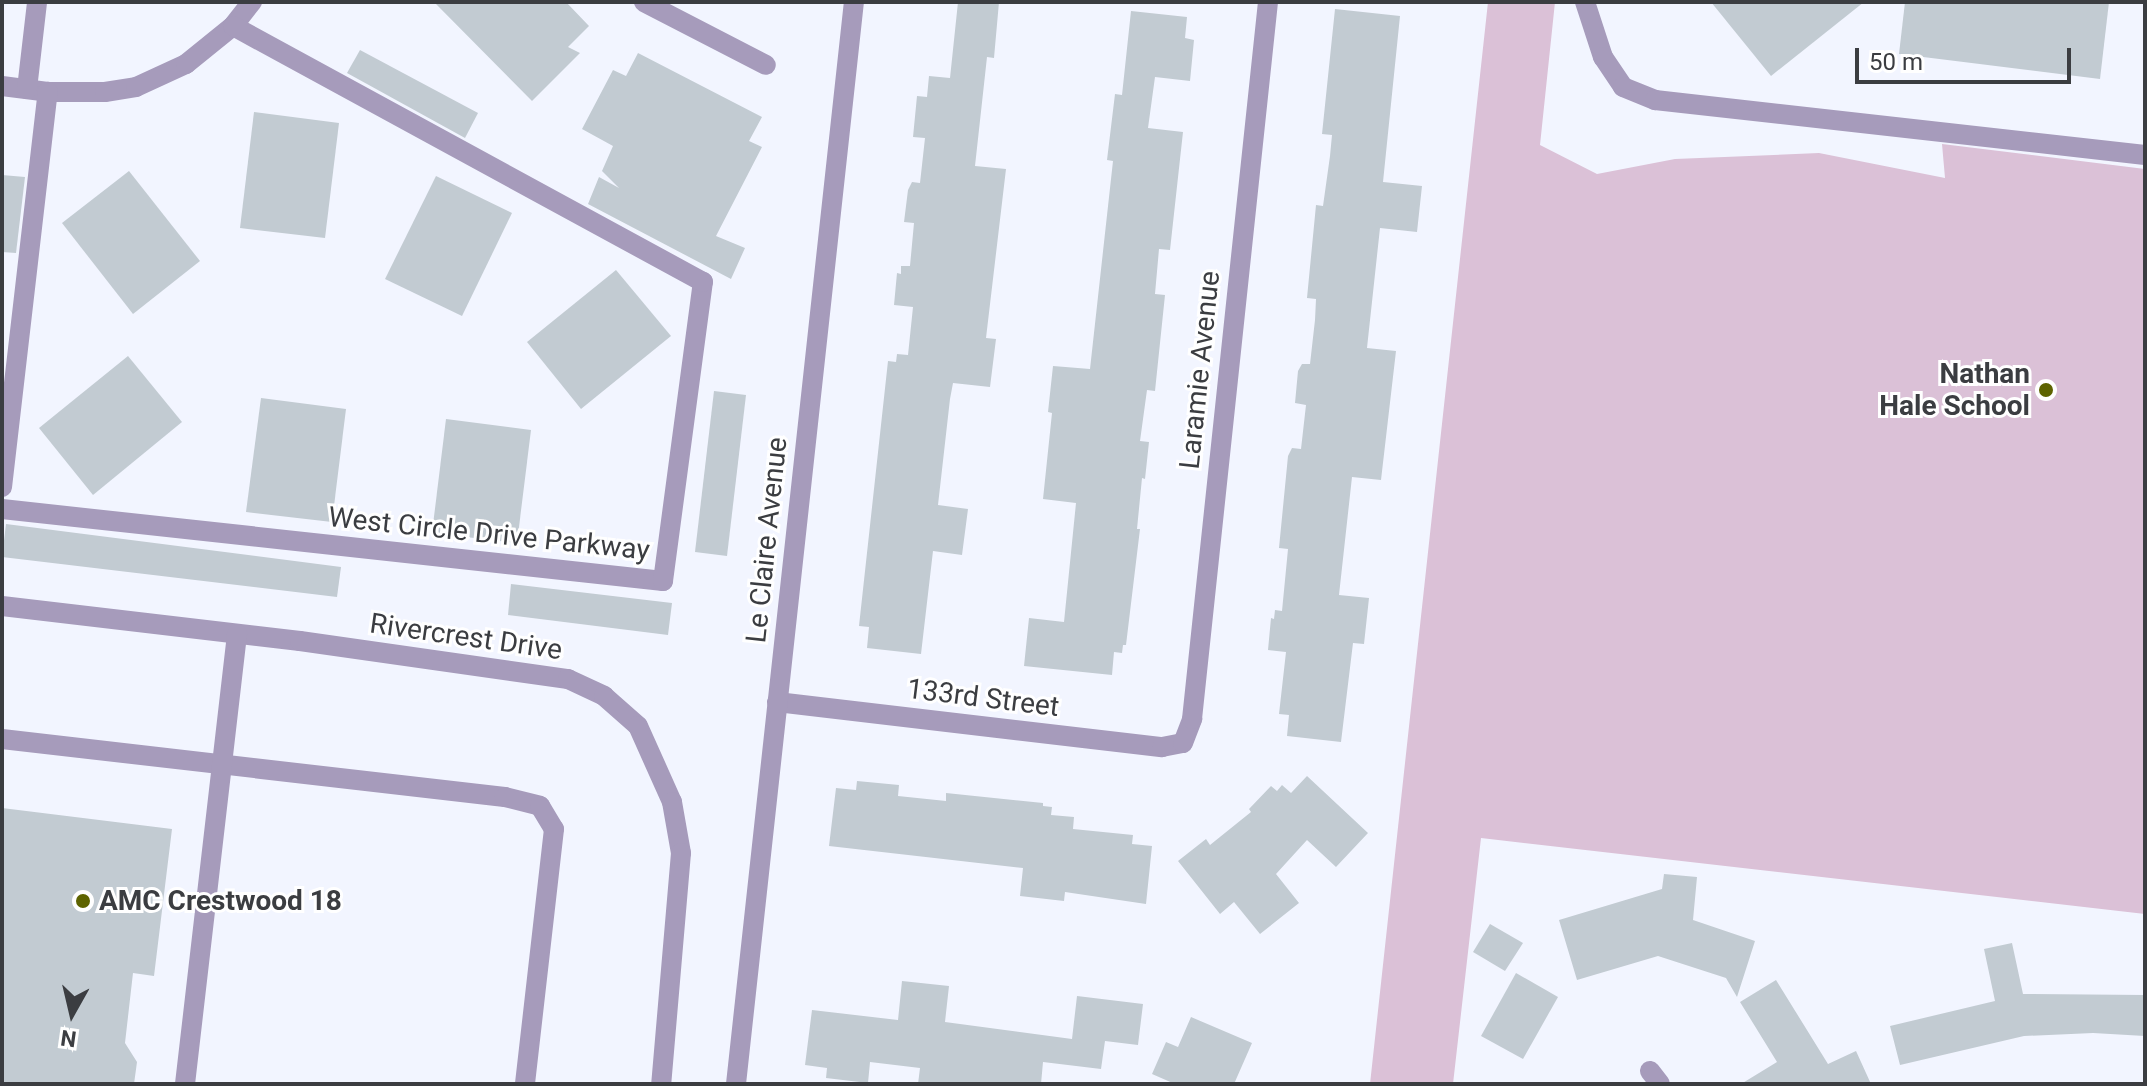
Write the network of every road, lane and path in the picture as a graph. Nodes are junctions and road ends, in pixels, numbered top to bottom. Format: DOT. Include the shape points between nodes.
graph roads {
  1 [pos="37,2"];
  2 [pos="252,2"];
  3 [pos="644,2"];
  4 [pos="854,2"];
  5 [pos="1268,2"];
  6 [pos="1585,2"];
  7 [pos="233,26"];
  8 [pos="766,65"];
  9 [pos="2,86"];
  10 [pos="27,89"];
  11 [pos="48,92"];
  12 [pos="2145,155"];
  13 [pos="2,487"];
  14 [pos="2,509"];
  15 [pos="2,606"];
  16 [pos="237,634"];
  17 [pos="777,702"];
  18 [pos="2,739"];
  19 [pos="1183,743"];
  20 [pos="221,764"];
  21 [pos="185,1084"];
  22 [pos="525,1084"];
  23 [pos="661,1084"];
  24 [pos="736,1084"];
  1 -- 10 [label="street"];
  2 -- 7 [label="street"];
  3 -- 8 [label="street"];
  4 -- 17 [label="street, Le Claire Avenue"];
  5 -- 19 [label="street, Laramie Avenue" via="1192,719"];
  6 -- 12 [label="street" via="1603,57 1623,87 1655,100"];
  7 -- 11 [label="street" via="186,64 136,87"];
  7 -- 14 [label="street, West Circle Drive Parkway" via="703,282 663,581"];
  9 -- 10 [label="street"];
  10 -- 11 [label="street"];
  11 -- 13 [label="street"];
  15 -- 16 [label="street, Rivercrest Drive"];
  16 -- 20 [label="street"];
  16 -- 23 [label="street, Rivercrest Drive" via="568,679 604,696 638,726 672,802 681,853"];
  17 -- 19 [label="street, 133rd Street" via="1162,747"];
  17 -- 24 [label="street, Le Claire Avenue"];
  18 -- 20 [label="street"];
  20 -- 21 [label="street"];
  20 -- 22 [label="street" via="505,797 540,806 554,829"];
}
